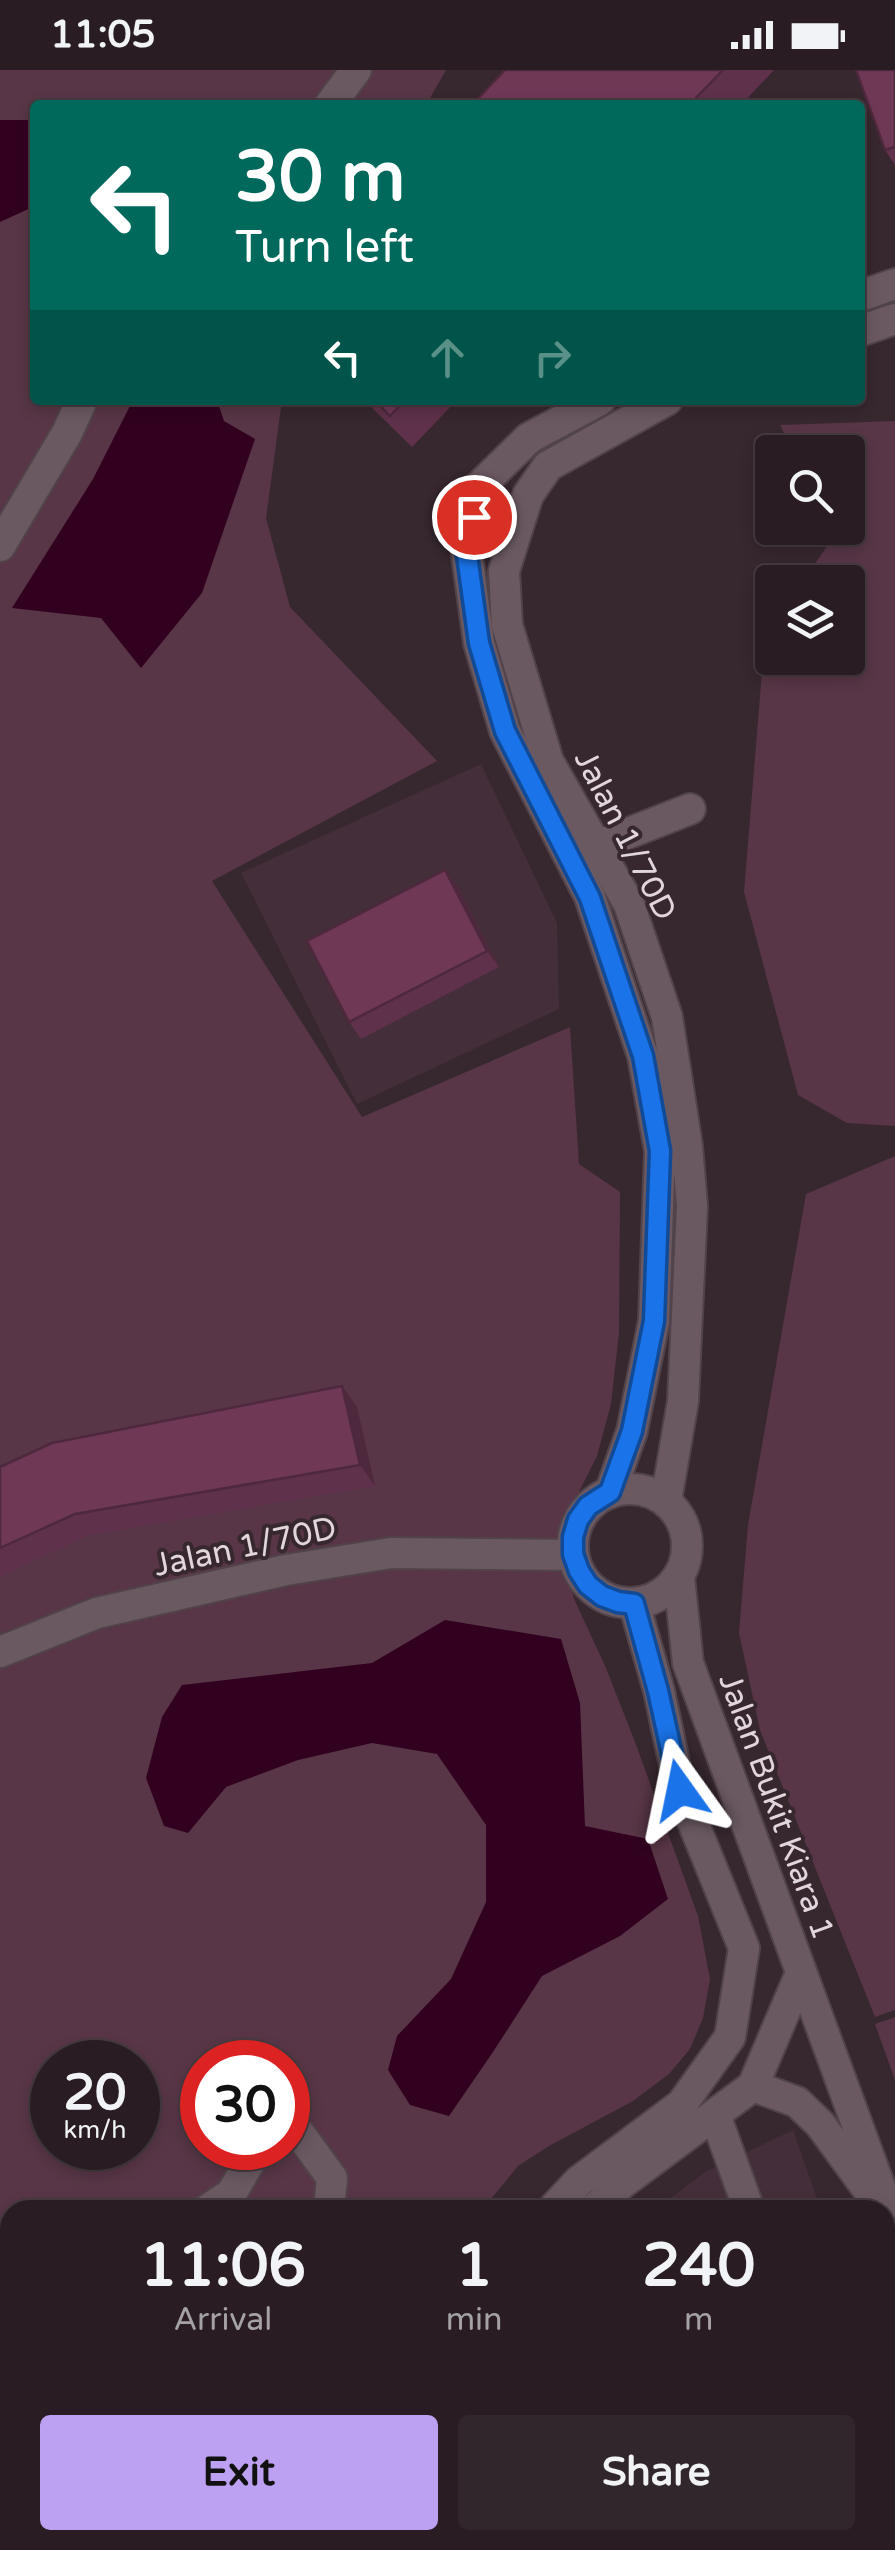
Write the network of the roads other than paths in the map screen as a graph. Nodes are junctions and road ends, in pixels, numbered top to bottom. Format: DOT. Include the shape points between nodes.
graph roads {
  1 [pos="356,70"];
  2 [pos="334,100"];
  3 [pos="895,284"];
  4 [pos="865,294"];
  5 [pos="895,319"];
  6 [pos="865,328"];
  7 [pos="80,405"];
  8 [pos="591,405"];
  9 [pos="659,405"];
  10 [pos="0,546"];
  11 [pos="690,809"];
  12 [pos="596,846"];
  13 [pos="610,1492"];
  14 [pos="666,1501"];
  15 [pos="573,1554"];
  16 [pos="679,1577"];
  17 [pos="634,1604"];
  18 [pos="0,1652"];
  19 [pos="801,1973"];
  20 [pos="753,2086"];
  21 [pos="715,2114"];
  22 [pos="310,2148"];
  23 [pos="245,2170"];
  24 [pos="222,2200"];
  25 [pos="331,2200"];
  26 [pos="562,2200"];
  27 [pos="604,2200"];
  28 [pos="745,2200"];
  29 [pos="876,2200"];
  30 [pos="884,2200"];
  1 -- 2 [label="street"];
  3 -- 4 [label="street"];
  5 -- 6 [label="street"];
  7 -- 10 [label="street"];
  8 -- 13 [label="street, Jalan 1/70D" via="529,438 481,485 466,548 479,643 505,731 590,898 643,1056 660,1151 654,1321 632,1431"];
  9 -- 12 [label="street, Jalan 1/70D" via="548,466 528,495 504,571 507,624 548,761"];
  11 -- 12 [label="street"];
  12 -- 14 [label="street, Jalan 1/70D" via="630,904 668,1017 688,1146 692,1206 683,1401"];
  13 -- 14 [label="street" via="635,1488"];
  13 -- 15 [label="street" via="578,1520"];
  14 -- 16 [label="street" via="688,1545"];
  15 -- 17 [label="street" via="588,1585"];
  15 -- 18 [label="street, Jalan 1/70D" via="390,1553 286,1570 97,1613"];
  16 -- 17 [label="street" via="652,1600"];
  16 -- 19 [label="street, Jalan Bukit Kiara 1" via="688,1662"];
  17 -- 26 [label="street" via="680,1790 744,1948 730,2037 682,2104"];
  19 -- 20 [label="street, Jalan Bukit Kiara 1"];
  19 -- 30 [label="street"];
  20 -- 21 [label="street"];
  20 -- 29 [label="street" via="797,2102"];
  21 -- 27 [label="street"];
  21 -- 28 [label="street"];
  22 -- 25 [label="street" via="332,2178"];
  23 -- 24 [label="street"];
}
